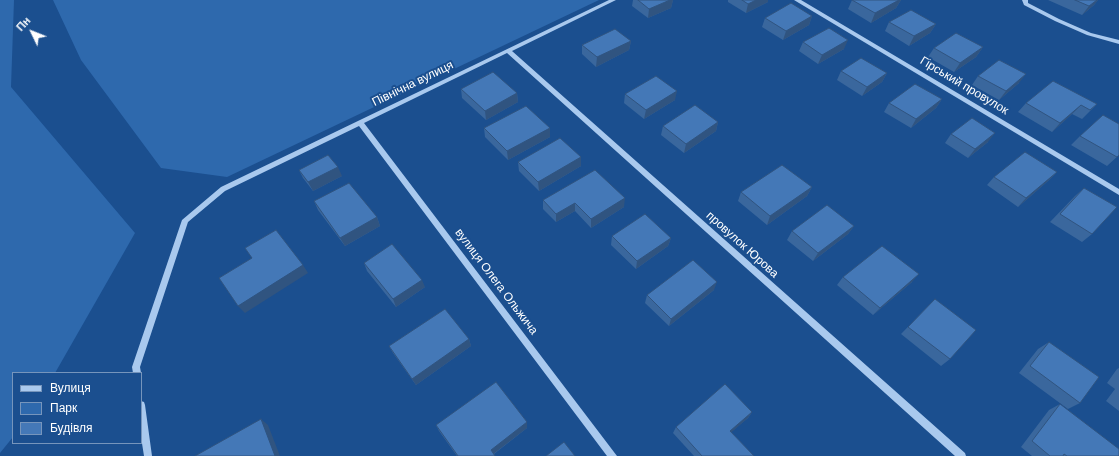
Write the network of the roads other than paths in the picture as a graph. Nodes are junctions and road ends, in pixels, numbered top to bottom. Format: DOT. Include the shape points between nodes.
graph roads {
  1 [pos="612,0"];
  2 [pos="798,0"];
  3 [pos="1025,0"];
  4 [pos="1119,42"];
  5 [pos="508,51"];
  6 [pos="360,122"];
  7 [pos="1119,192"];
  8 [pos="137,372"];
  9 [pos="142,411"];
  10 [pos="148,456"];
  11 [pos="613,456"];
  12 [pos="962,456"];
  1 -- 5 [label="street, Північна вулиця"];
  2 -- 7 [label="street, Гірський провулок"];
  3 -- 4 [label="street" via="1026,4 1057,20 1089,34"];
  5 -- 6 [label="street, Північна вулиця"];
  5 -- 12 [label="street, провулок Юрова"];
  6 -- 8 [label="street, Північна вулиця" via="223,189 185,220 136,367"];
  6 -- 11 [label="street, вулиця Олега Ольжича"];
  9 -- 10 [label="street"];
}
